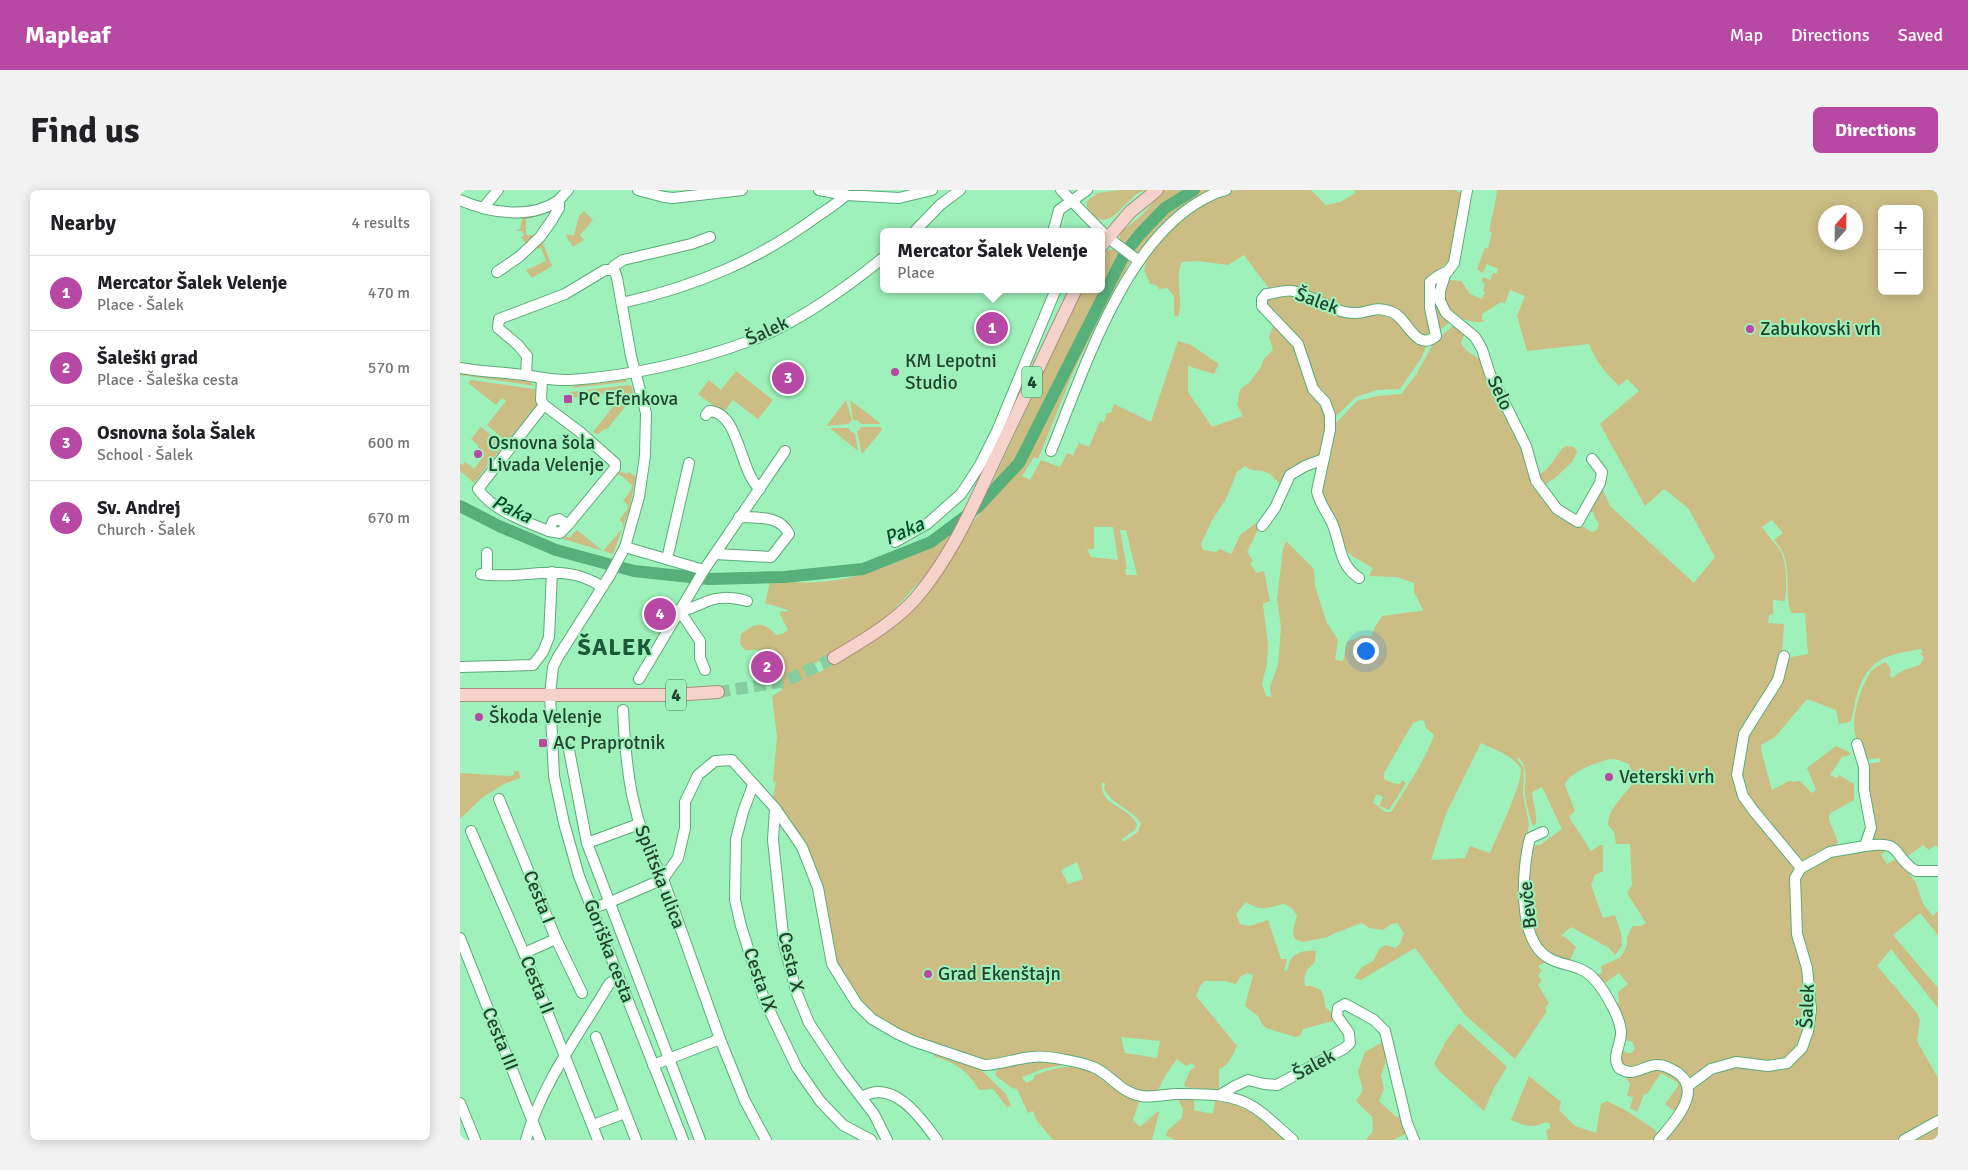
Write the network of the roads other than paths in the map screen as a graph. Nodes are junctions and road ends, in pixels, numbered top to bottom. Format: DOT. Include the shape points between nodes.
graph roads {
  1 [pos="498,190"];
  2 [pos="568,190"];
  3 [pos="638,190"];
  4 [pos="742,190"];
  5 [pos="819,190"];
  6 [pos="932,190"];
  7 [pos="1061,190"];
  8 [pos="1087,190"];
  9 [pos="1157,190"];
  10 [pos="1226,190"];
  11 [pos="1467,190"];
  12 [pos="954,191"];
  13 [pos="846,195"];
  14 [pos="460,200"];
  15 [pos="560,200"];
  16 [pos="1071,201"];
  17 [pos="483,208"];
  18 [pos="918,228"];
  19 [pos="1054,228"];
  20 [pos="1093,228"];
  21 [pos="710,237"];
  22 [pos="1105,241"];
  23 [pos="1105,242"];
  24 [pos="1135,258"];
  25 [pos="880,260"];
  26 [pos="611,270"];
  27 [pos="1448,271"];
  28 [pos="497,272"];
  29 [pos="1054,293"];
  30 [pos="1074,293"];
  31 [pos="622,303"];
  32 [pos="460,368"];
  33 [pos="636,372"];
  34 [pos="526,375"];
  35 [pos="542,379"];
  36 [pos="544,405"];
  37 [pos="706,415"];
  38 [pos="785,451"];
  39 [pos="1051,451"];
  40 [pos="1324,459"];
  41 [pos="1592,459"];
  42 [pos="688,463"];
  43 [pos="760,488"];
  44 [pos="739,517"];
  45 [pos="1262,526"];
  46 [pos="895,542"];
  47 [pos="625,547"];
  48 [pos="487,552"];
  49 [pos="715,554"];
  50 [pos="667,560"];
  51 [pos="552,572"];
  52 [pos="700,576"];
  53 [pos="1359,578"];
  54 [pos="602,587"];
  55 [pos="747,601"];
  56 [pos="679,610"];
  57 [pos="1784,656"];
  58 [pos="834,658"];
  59 [pos="460,667"];
  60 [pos="705,670"];
  61 [pos="639,679"];
  62 [pos="718,692"];
  63 [pos="460,695"];
  64 [pos="550,695"];
  65 [pos="623,710"];
  66 [pos="1857,744"];
  67 [pos="569,750"];
  68 [pos="754,785"];
  69 [pos="499,800"];
  70 [pos="776,808"];
  71 [pos="639,824"];
  72 [pos="471,831"];
  73 [pos="1543,832"];
  74 [pos="587,843"];
  75 [pos="1865,846"];
  76 [pos="1801,868"];
  77 [pos="1938,871"];
  78 [pos="663,879"];
  79 [pos="608,902"];
  80 [pos="592,908"];
  81 [pos="460,938"];
  82 [pos="556,939"];
  83 [pos="524,953"];
  84 [pos="618,977"];
  85 [pos="582,993"];
  86 [pos="596,1038"];
  87 [pos="720,1038"];
  88 [pos="566,1055"];
  89 [pos="669,1059"];
  90 [pos="653,1065"];
  91 [pos="1688,1086"];
  92 [pos="1220,1095"];
  93 [pos="862,1097"];
  94 [pos="460,1103"];
  95 [pos="626,1113"];
  96 [pos="532,1119"];
  97 [pos="1938,1121"];
  98 [pos="593,1125"];
  99 [pos="475,1140"];
  100 [pos="526,1140"];
  101 [pos="540,1140"];
  102 [pos="598,1140"];
  103 [pos="636,1140"];
  104 [pos="682,1140"];
  105 [pos="700,1140"];
  106 [pos="766,1140"];
  107 [pos="871,1140"];
  108 [pos="887,1140"];
  109 [pos="937,1140"];
  110 [pos="1293,1140"];
  111 [pos="1414,1140"];
  112 [pos="1659,1140"];
  113 [pos="1904,1140"];
  1 -- 17 [label="street"];
  2 -- 15 [label="street"];
  3 -- 4 [label="street" via="673,198"];
  5 -- 13 [label="street"];
  6 -- 13 [label="street" via="899,198"];
  7 -- 16 [label="street"];
  8 -- 16 [label="street"];
  9 -- 22 [label="main road" via="1130,212"];
  10 -- 24 [label="street" via="1193,205 1168,224"];
  11 -- 27 [label="street, Selo" via="1454,263"];
  12 -- 18 [label="street"];
  13 -- 31 [label="street" via="779,242 722,272 684,287"];
  14 -- 17 [label="street"];
  15 -- 17 [label="street" via="536,212"];
  15 -- 28 [label="street" via="557,212 540,237"];
  16 -- 19 [label="street" via="1059,210"];
  16 -- 20 [label="street"];
  21 -- 26 [label="street" via="624,260"];
  23 -- 24 [label="street" via="1120,247"];
  24 -- 39 [label="street"];
  25 -- 33 [label="street, Šalek" via="833,295 756,338 688,360"];
  26 -- 31 [label="street, Goriška cesta" via="617,278"];
  26 -- 34 [label="street" via="605,270 548,302 500,319 498,328 527,356"];
  27 -- 40 [label="street, Šalek" via="1430,282 1430,308 1436,336 1431,341 1424,341 1411,333 1398,314 1387,310 1372,309 1355,314 1290,290 1266,294 1262,299 1262,306 1298,344 1313,389 1325,402 1330,414"];
  27 -- 41 [label="street, Selo" via="1440,291 1440,301 1446,313 1475,337 1482,349 1490,374 1526,446 1536,481 1557,509 1578,522 1600,483 1602,472"];
  29 -- 46 [label="street" via="997,431 961,494 927,524"];
  30 -- 58 [label="main road, 4" via="968,519 937,571 915,599 864,640"];
  31 -- 33 [label="street, Goriška cesta"];
  32 -- 34 [label="street, Šalek"];
  33 -- 35 [label="street, Šalek" via="568,380"];
  33 -- 47 [label="street, Goriška cesta" via="646,413 645,456 639,497"];
  34 -- 35 [label="street, Šalek"];
  35 -- 36 [label="street" via="541,400"];
  36 -- 36 [label="street" via="478,489 493,504 513,516 560,533 615,468 615,463"];
  37 -- 43 [label="street" via="713,411 730,426 746,467"];
  38 -- 43 [label="street"];
  40 -- 45 [label="street" via="1290,475 1275,508"];
  40 -- 53 [label="street, Šalek" via="1317,491 1319,500 1332,521 1340,553"];
  42 -- 50 [label="street"];
  43 -- 44 [label="street"];
  44 -- 49 [label="street"];
  44 -- 49 [label="street" via="777,521 789,534 771,557"];
  47 -- 50 [label="street"];
  47 -- 54 [label="street, Goriška cesta"];
  48 -- 51 [label="street" via="484,574"];
  49 -- 52 [label="street"];
  50 -- 52 [label="street"];
  51 -- 54 [label="street" via="584,576"];
  51 -- 59 [label="street" via="549,637 533,665"];
  52 -- 56 [label="street"];
  54 -- 64 [label="street, Goriška cesta" via="553,667"];
  55 -- 56 [label="street" via="719,598 689,610"];
  56 -- 60 [label="street" via="700,641 700,658"];
  56 -- 61 [label="street"];
  57 -- 76 [label="street" via="1778,680 1744,734 1737,775 1743,796"];
  62 -- 64 [label="main road, 4"];
  63 -- 64 [label="main road, 4"];
  64 -- 80 [label="street, Goriška cesta" via="554,776 566,832"];
  65 -- 71 [label="street, Splitska ulica" via="629,785"];
  66 -- 75 [label="street" via="1864,767 1864,790 1871,828"];
  67 -- 74 [label="street"];
  68 -- 70 [label="street"];
  68 -- 78 [label="street" via="732,760 715,762 698,775 685,802 678,858"];
  68 -- 107 [label="street, Cesta IX" via="736,839 735,900 764,999 797,1068 820,1101 843,1125"];
  69 -- 82 [label="street, Cesta I"];
  70 -- 92 [label="street" via="802,847 812,870 832,964 852,996 872,1019 912,1041 984,1065 1034,1056 1094,1067 1117,1085 1142,1096"];
  70 -- 93 [label="street, Cesta X" via="773,840 784,944 796,991 809,1023 840,1071"];
  71 -- 74 [label="street"];
  71 -- 78 [label="street, Splitska ulica"];
  72 -- 83 [label="street, Cesta II"];
  73 -- 91 [label="street, Bevče" via="1530,838 1526,853 1524,877 1532,939 1548,958 1580,969 1594,979 1612,1005 1620,1023 1616,1059 1619,1068 1632,1073 1659,1064 1679,1074"];
  74 -- 79 [label="street"];
  75 -- 76 [label="street" via="1830,852"];
  75 -- 77 [label="street" via="1892,845 1916,871"];
  76 -- 91 [label="street, Šalek" via="1796,878 1797,934 1807,968 1811,1010 1802,1048 1787,1062 1768,1066 1736,1062 1711,1068"];
  78 -- 79 [label="street"];
  78 -- 87 [label="street, Splitska ulica"];
  79 -- 80 [label="street"];
  79 -- 89 [label="street"];
  80 -- 84 [label="street, Goriška cesta"];
  81 -- 96 [label="street, Cesta III"];
  82 -- 83 [label="street"];
  82 -- 85 [label="street, Cesta I"];
  83 -- 88 [label="street, Cesta II"];
  84 -- 88 [label="street" via="609,984"];
  84 -- 90 [label="street, Goriška cesta"];
  86 -- 95 [label="street"];
  87 -- 89 [label="street"];
  87 -- 106 [label="street, Splitska ulica" via="745,1100"];
  88 -- 96 [label="street"];
  88 -- 98 [label="street, Cesta II"];
  89 -- 90 [label="street"];
  89 -- 105 [label="street"];
  90 -- 104 [label="street, Goriška cesta"];
  91 -- 112 [label="street" via="1680,1115"];
  92 -- 110 [label="street" via="1256,1109"];
  92 -- 111 [label="street, Šalek" via="1248,1080 1277,1085 1345,1048 1350,1043 1349,1033 1337,1016 1338,1008 1345,1004 1374,1020 1385,1031 1407,1124"];
  93 -- 108 [label="street, Cesta X"];
  93 -- 109 [label="street" via="870,1092 893,1096 908,1105"];
  94 -- 99 [label="street"];
  95 -- 98 [label="street"];
  95 -- 103 [label="street"];
  96 -- 100 [label="street"];
  96 -- 101 [label="street, Cesta III"];
  97 -- 113 [label="street"];
  98 -- 102 [label="street, Cesta II"];
}
